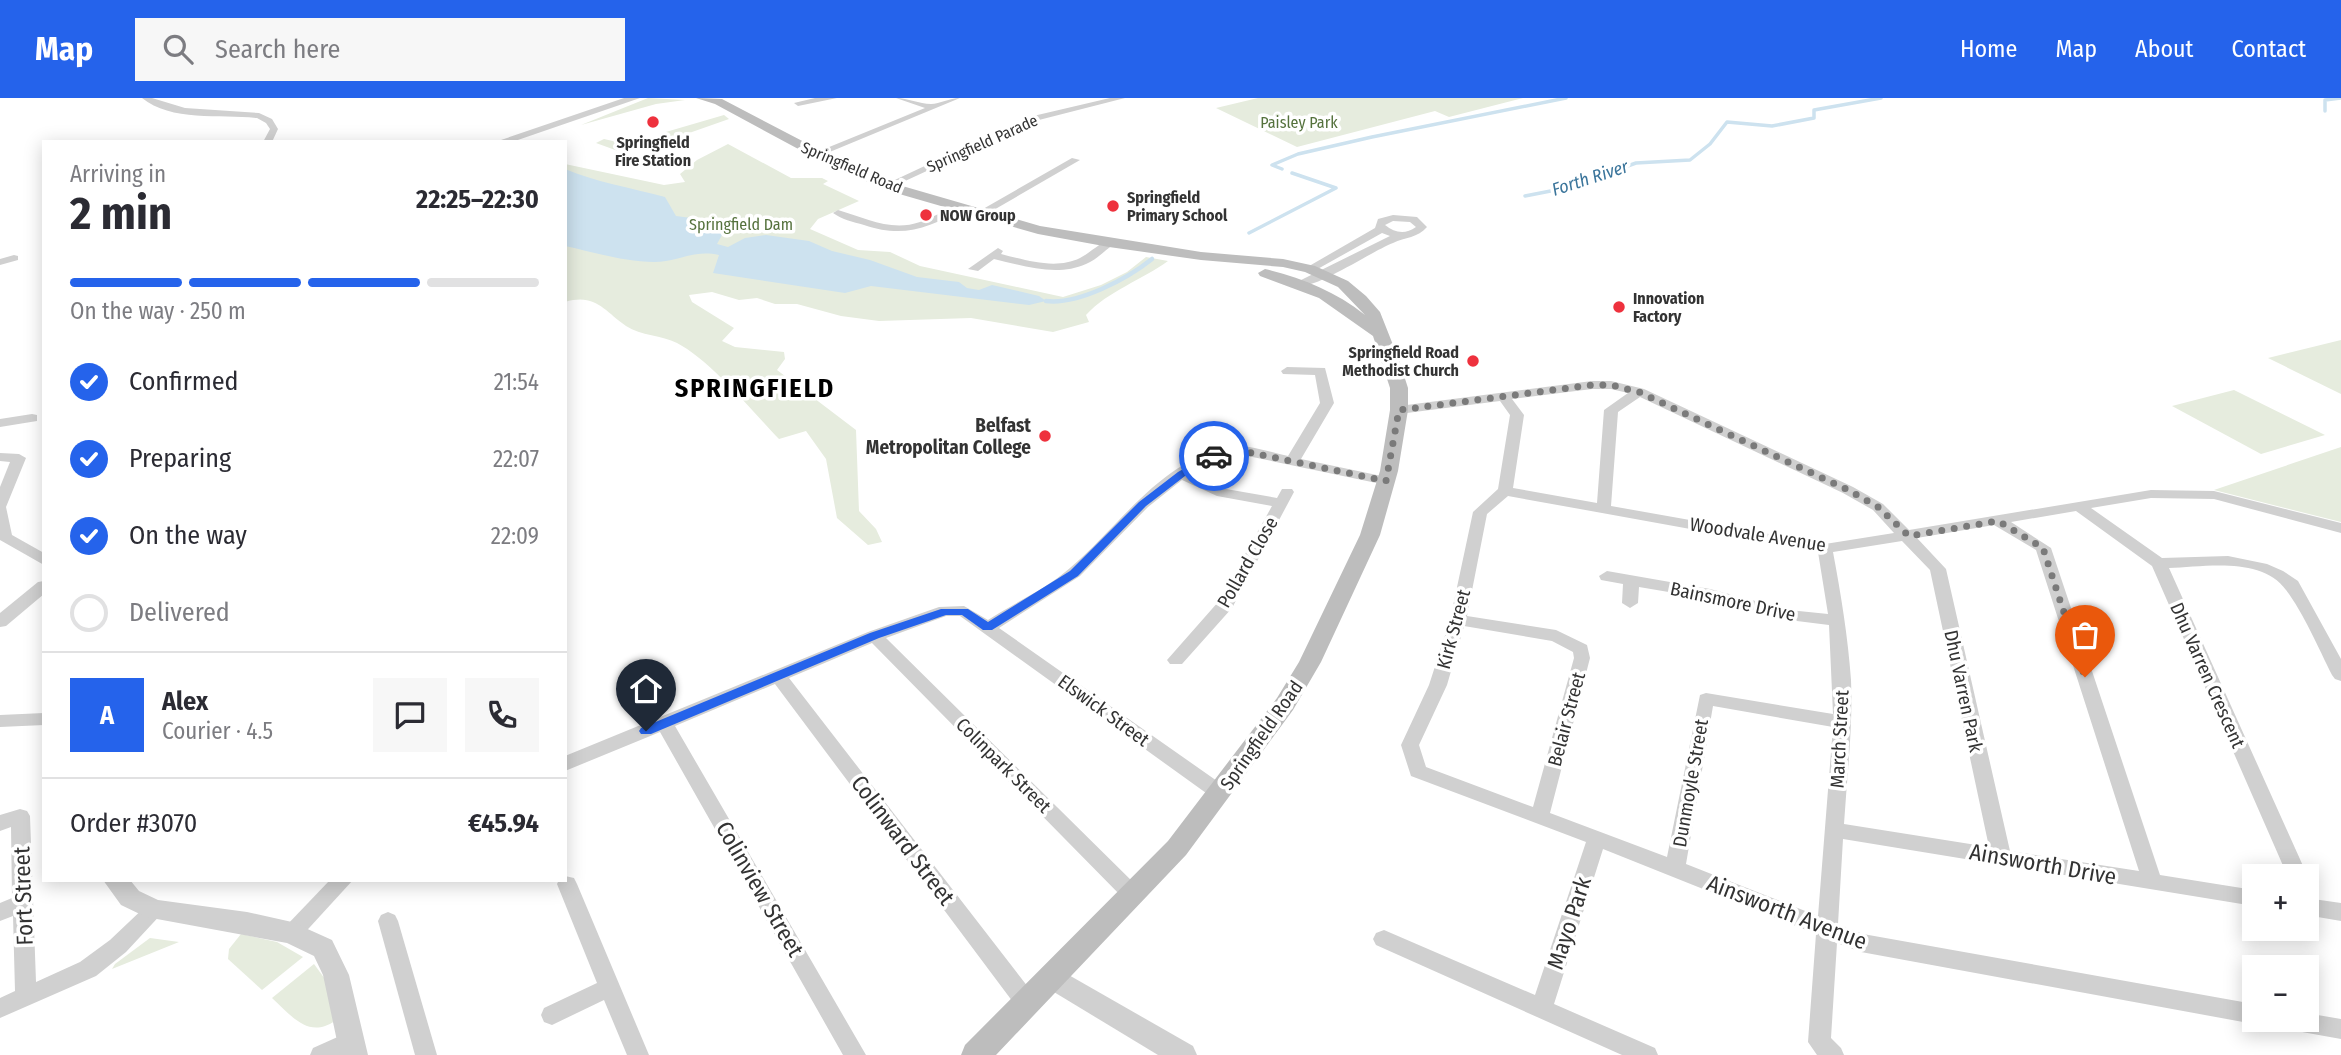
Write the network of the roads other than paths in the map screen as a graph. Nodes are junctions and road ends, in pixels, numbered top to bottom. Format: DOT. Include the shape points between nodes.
graph roads {
  1 [pos="146,98"];
  2 [pos="631,98"];
  3 [pos="702,98"];
  4 [pos="833,98"];
  5 [pos="900,98"];
  6 [pos="956,98"];
  7 [pos="1121,98"];
  8 [pos="716,99"];
  9 [pos="798,103"];
  10 [pos="932,107"];
  11 [pos="268,140"];
  12 [pos="507,140"];
  13 [pos="817,154"];
  14 [pos="1075,160"];
  15 [pos="887,186"];
  16 [pos="961,207"];
  17 [pos="838,213"];
  18 [pos="981,213"];
  19 [pos="853,218"];
  20 [pos="835,227"];
  21 [pos="1381,229"];
  22 [pos="1406,235"];
  23 [pos="1109,243"];
  24 [pos="14,258"];
  25 [pos="0,262"];
  26 [pos="974,269"];
  27 [pos="1313,277"];
  28 [pos="1383,340"];
  29 [pos="1287,371"];
  30 [pos="1639,392"];
  31 [pos="1503,396"];
  32 [pos="1399,410"];
  33 [pos="32,417"];
  34 [pos="0,423"];
  35 [pos="0,457"];
  36 [pos="1292,462"];
  37 [pos="1181,474"];
  38 [pos="1386,481"];
  39 [pos="1505,491"];
  40 [pos="2078,506"];
  41 [pos="0,507"];
  42 [pos="1604,507"];
  43 [pos="1998,521"];
  44 [pos="2341,528"];
  45 [pos="1909,536"];
  46 [pos="3,538"];
  47 [pos="1825,549"];
  48 [pos="42,559"];
  49 [pos="2159,563"];
  50 [pos="1608,576"];
  51 [pos="1630,580"];
  52 [pos="42,588"];
  53 [pos="1630,603"];
  54 [pos="1458,620"];
  55 [pos="1837,620"];
  56 [pos="0,622"];
  57 [pos="988,627"];
  58 [pos="874,636"];
  59 [pos="1176,660"];
  60 [pos="2341,676"];
  61 [pos="779,677"];
  62 [pos="42,719"];
  63 [pos="0,721"];
  64 [pos="1842,722"];
  65 [pos="664,723"];
  66 [pos="567,764"];
  67 [pos="1418,771"];
  68 [pos="1220,793"];
  69 [pos="1540,816"];
  70 [pos="0,823"];
  71 [pos="1833,830"];
  72 [pos="1597,838"];
  73 [pos="2001,856"];
  74 [pos="2292,864"];
  75 [pos="1675,868"];
  76 [pos="117,882"];
  77 [pos="341,882"];
  78 [pos="2153,883"];
  79 [pos="567,884"];
  80 [pos="1133,895"];
  81 [pos="2242,896"];
  82 [pos="24,902"];
  83 [pos="2319,906"];
  84 [pos="155,911"];
  85 [pos="0,912"];
  86 [pos="2341,912"];
  87 [pos="388,921"];
  88 [pos="1828,930"];
  89 [pos="292,933"];
  90 [pos="1384,939"];
  91 [pos="1053,978"];
  92 [pos="610,987"];
  93 [pos="26,997"];
  94 [pos="1027,1003"];
  95 [pos="1542,1007"];
  96 [pos="0,1008"];
  97 [pos="2242,1012"];
  98 [pos="552,1015"];
  99 [pos="2319,1025"];
  100 [pos="2341,1029"];
  101 [pos="353,1048"];
  102 [pos="321,1055"];
  103 [pos="426,1055"];
  104 [pos="638,1055"];
  105 [pos="855,1055"];
  106 [pos="976,1055"];
  107 [pos="1183,1055"];
  108 [pos="1647,1055"];
  109 [pos="1833,1055"];
  1 -- 11 [label="street" via="176,108 259,116 274,129"];
  2 -- 12 [label="street"];
  3 -- 8 [label="main road, Springfield Road"];
  4 -- 9 [label="street"];
  5 -- 10 [label="street"];
  6 -- 10 [label="street"];
  7 -- 15 [label="street, Springfield Parade" via="1032,119"];
  8 -- 13 [label="main road, Springfield Road"];
  10 -- 13 [label="street"];
  13 -- 15 [label="main road, Springfield Road"];
  14 -- 18 [label="street"];
  15 -- 16 [label="main road, Springfield Road"];
  16 -- 18 [label="main road, Springfield Road"];
  16 -- 19 [label="street" via="920,227 900,231"];
  17 -- 19 [label="street"];
  18 -- 23 [label="main road, Springfield Road" via="1038,230"];
  19 -- 20 [label="street"];
  21 -- 22 [label="street"];
  21 -- 22 [label="street" via="1382,221 1393,218 1421,224 1418,233"];
  21 -- 27 [label="street"];
  22 -- 27 [label="street"];
  23 -- 26 [label="street" via="1070,265 1038,265 995,253"];
  23 -- 27 [label="main road, Springfield Road"];
  24 -- 25 [label="street"];
  27 -- 28 [label="main road, Springfield Road"];
  27 -- 28 [label="main road, Springfield Road" via="1343,284 1362,299"];
  28 -- 32 [label="main road, Springfield Road" via="1399,388"];
  29 -- 36 [label="street" via="1321,371 1327,395 1327,403"];
  30 -- 31 [label="street, Dhu Varren Park" via="1592,385"];
  30 -- 42 [label="street" via="1611,410"];
  30 -- 45 [label="street, Dhu Varren Park" via="1848,490 1878,507"];
  31 -- 32 [label="street, Dhu Varren Park"];
  31 -- 39 [label="street" via="1517,415"];
  32 -- 38 [label="main road, Springfield Road"];
  33 -- 34 [label="street"];
  35 -- 41 [label="street" via="19,458"];
  36 -- 37 [label="street" via="1238,450 1212,457"];
  36 -- 38 [label="street"];
  37 -- 57 [label="street" via="1143,504 1074,573"];
  37 -- 59 [label="street, Pollard Close" via="1222,493 1284,498 1226,604"];
  38 -- 68 [label="main road, Springfield Road" via="1370,535 1310,662"];
  39 -- 42 [label="street, Woodvale Avenue"];
  39 -- 54 [label="street, Kirk Street" via="1480,512"];
  40 -- 43 [label="street, Woodvale Avenue"];
  40 -- 44 [label="street, Woodvale Avenue" via="2151,494 2214,495"];
  40 -- 49 [label="street"];
  41 -- 46 [label="street"];
  42 -- 47 [label="street, Woodvale Avenue"];
  43 -- 45 [label="street, Woodvale Avenue"];
  43 -- 78 [label="street" via="2043,548"];
  45 -- 47 [label="street, Woodvale Avenue"];
  45 -- 73 [label="street, Dhu Varren Park" via="1938,569"];
  46 -- 48 [label="street"];
  47 -- 55 [label="street, March Street"];
  49 -- 60 [label="street" via="2243,562 2281,575"];
  49 -- 74 [label="street, Dhu Varren Crescent"];
  50 -- 51 [label="street, Bainsmore Drive"];
  51 -- 53 [label="street"];
  51 -- 55 [label="street, Bainsmore Drive" via="1710,594 1789,615"];
  52 -- 56 [label="street"];
  54 -- 67 [label="street, Kirk Street" via="1438,685 1410,745"];
  54 -- 69 [label="street, Belair Street" via="1556,636 1581,649 1583,658"];
  55 -- 64 [label="street, March Street"];
  57 -- 58 [label="street, Elswick Street" via="964,611 945,611"];
  57 -- 68 [label="street, Elswick Street"];
  58 -- 61 [label="street, Elswick Street"];
  58 -- 80 [label="street, Colinpark Street"];
  61 -- 65 [label="street, Elswick Street"];
  61 -- 94 [label="street, Colinward Street"];
  62 -- 63 [label="street"];
  64 -- 71 [label="street, March Street"];
  64 -- 75 [label="street, Dunmoyle Street" via="1706,699"];
  65 -- 66 [label="street, Elswick Street"];
  65 -- 105 [label="street, Colinview Street"];
  67 -- 69 [label="street, Ainsworth Avenue"];
  68 -- 80 [label="main road, Springfield Road"];
  69 -- 72 [label="street, Ainsworth Avenue"];
  70 -- 82 [label="street, Fort Street" via="20,816"];
  71 -- 73 [label="street, Ainsworth Drive"];
  71 -- 88 [label="street, March Street"];
  72 -- 75 [label="street, Ainsworth Avenue"];
  72 -- 95 [label="street, Mayo Park"];
  73 -- 78 [label="street, Ainsworth Drive"];
  75 -- 88 [label="street, Ainsworth Avenue"];
  76 -- 84 [label="street" via="130,898"];
  77 -- 89 [label="street"];
  78 -- 81 [label="street, Ainsworth Drive"];
  79 -- 92 [label="street"];
  80 -- 91 [label="main road, Springfield Road"];
  82 -- 85 [label="street"];
  82 -- 93 [label="street, Fort Street"];
  83 -- 86 [label="street"];
  84 -- 89 [label="street"];
  84 -- 93 [label="street" via="88,969"];
  87 -- 103 [label="street"];
  88 -- 97 [label="street, Ainsworth Avenue" via="1861,943"];
  88 -- 109 [label="street, March Street" via="1819,1042"];
  89 -- 101 [label="street" via="323,948 336,975"];
  90 -- 95 [label="street"];
  91 -- 94 [label="main road, Springfield Road"];
  91 -- 107 [label="street"];
  92 -- 98 [label="street"];
  92 -- 104 [label="street"];
  93 -- 96 [label="street"];
  94 -- 106 [label="main road, Springfield Road"];
  95 -- 108 [label="street"];
  99 -- 100 [label="street"];
  101 -- 102 [label="street"];
}
